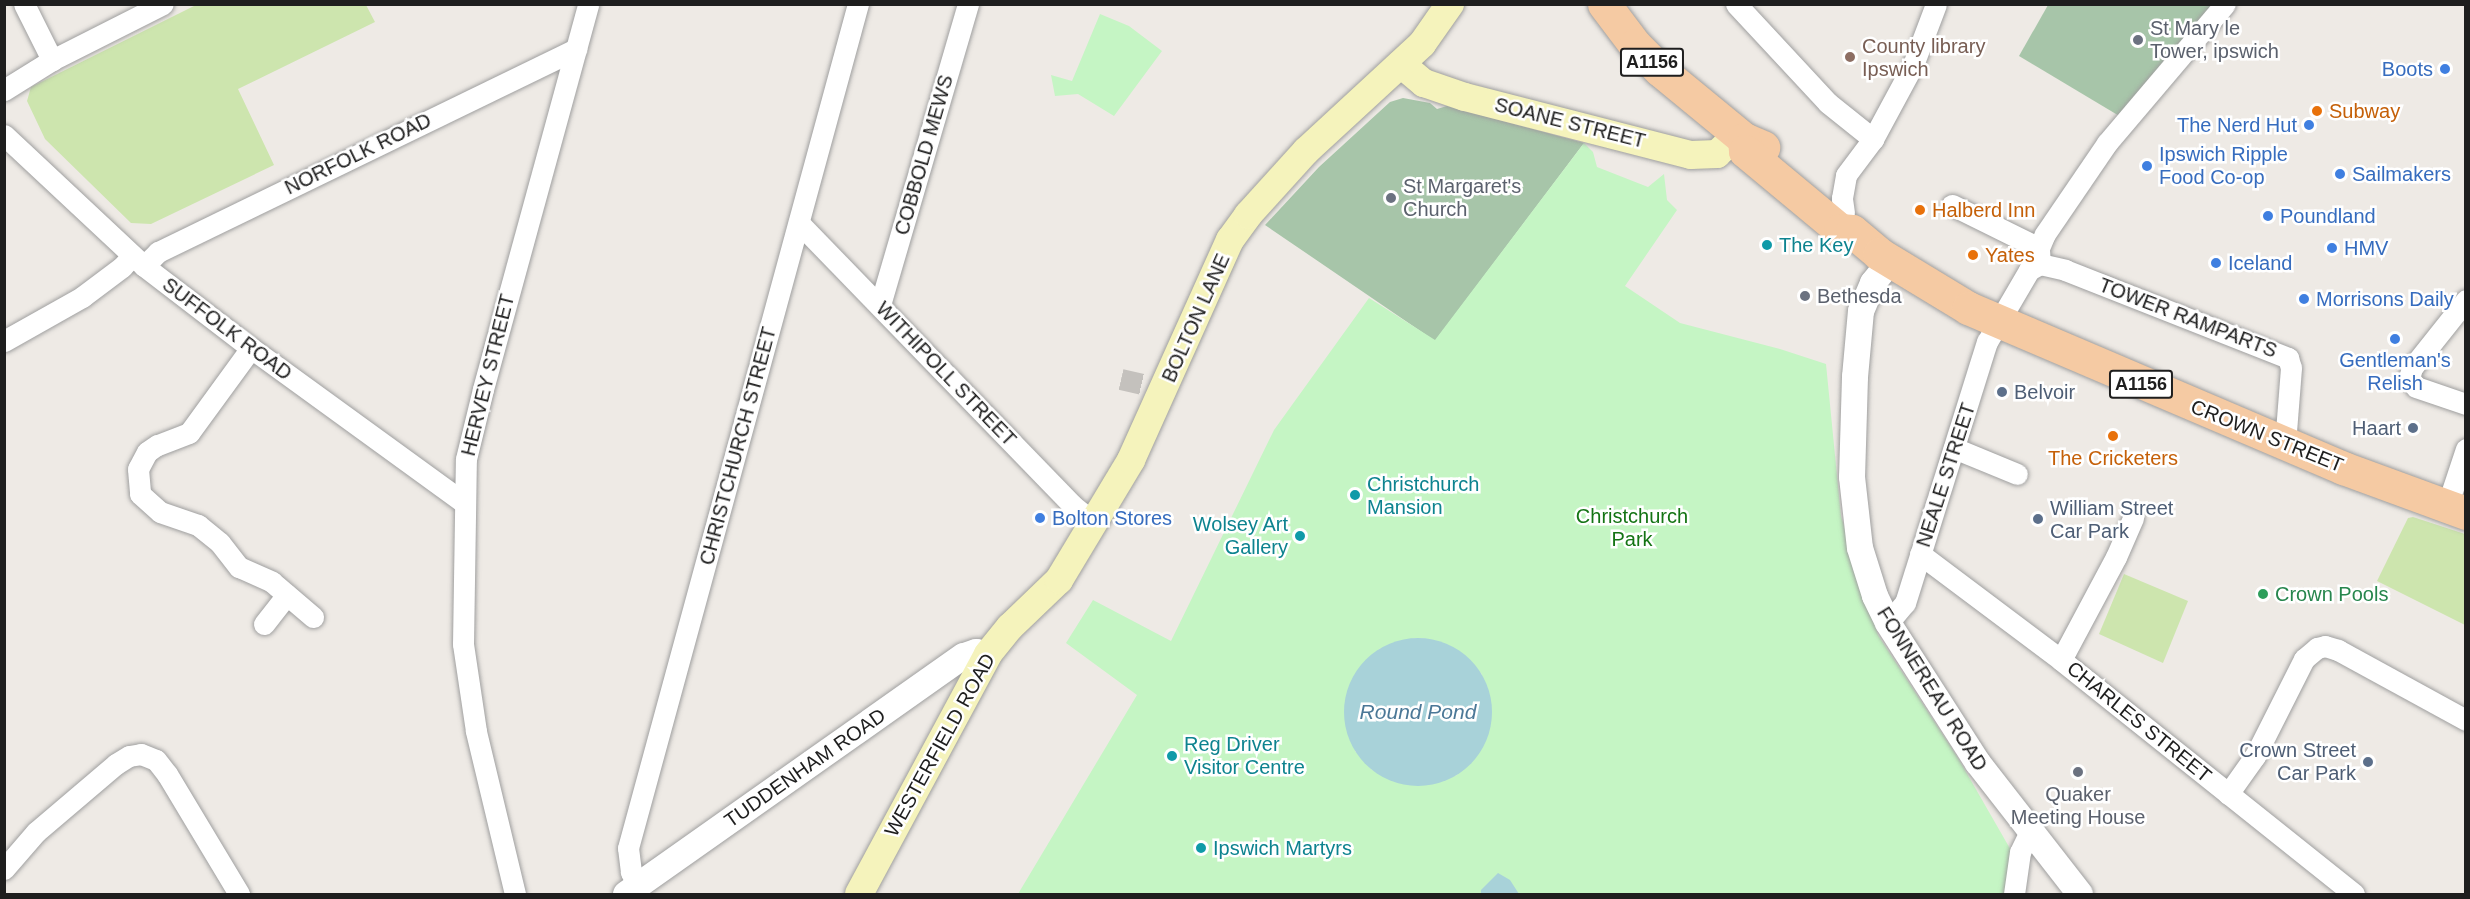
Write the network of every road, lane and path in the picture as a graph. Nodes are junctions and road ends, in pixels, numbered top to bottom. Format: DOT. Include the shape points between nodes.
graph roads {
  1 [pos="24,4"];
  2 [pos="163,4"];
  3 [pos="588,4"];
  4 [pos="858,4"];
  5 [pos="968,4"];
  6 [pos="1450,4"];
  7 [pos="1604,4"];
  8 [pos="1736,4"];
  9 [pos="1936,4"];
  10 [pos="2225,4"];
  11 [pos="576,49"];
  12 [pos="51,60"];
  13 [pos="1401,64"];
  14 [pos="4,90"];
  15 [pos="4,135"];
  16 [pos="1741,137"];
  17 [pos="1873,139"];
  18 [pos="1952,205"];
  19 [pos="799,223"];
  20 [pos="1867,242"];
  21 [pos="2040,256"];
  22 [pos="138,261"];
  23 [pos="2466,300"];
  24 [pos="880,306"];
  25 [pos="1998,323"];
  26 [pos="4,341"];
  27 [pos="251,348"];
  28 [pos="2466,404"];
  29 [pos="2285,444"];
  30 [pos="1954,448"];
  31 [pos="2466,449"];
  32 [pos="2017,474"];
  33 [pos="464,503"];
  34 [pos="2456,510"];
  35 [pos="2133,518"];
  36 [pos="1094,523"];
  37 [pos="1920,554"];
  38 [pos="287,595"];
  39 [pos="1035,605"];
  40 [pos="313,617"];
  41 [pos="1888,623"];
  42 [pos="264,624"];
  43 [pos="988,654"];
  44 [pos="2061,660"];
  45 [pos="2466,720"];
  46 [pos="2228,795"];
  47 [pos="2031,829"];
  48 [pos="4,869"];
  49 [pos="632,890"];
  50 [pos="239,894"];
  51 [pos="515,894"];
  52 [pos="859,894"];
  53 [pos="2014,894"];
  54 [pos="2080,894"];
  55 [pos="2354,894"];
  1 -- 12 [label="street"];
  2 -- 12 [label="street"];
  3 -- 11 [label="street, HERVEY STREET"];
  4 -- 19 [label="street, CHRISTCHURCH STREET"];
  5 -- 24 [label="street, COBBOLD MEWS"];
  6 -- 13 [label="main road, BOLTON LANE" via="1422,44"];
  7 -- 16 [label="main road, A1156" via="1660,70"];
  8 -- 17 [label="street" via="1828,103"];
  9 -- 17 [label="street" via="1913,65"];
  10 -- 21 [label="street, NEALE STREET" via="2107,143"];
  11 -- 22 [label="street, NORFOLK ROAD"];
  11 -- 33 [label="street, HERVEY STREET" via="472,430"];
  12 -- 14 [label="street"];
  13 -- 16 [label="main road, SOANE STREET" via="1424,83 1465,97 1691,155 1717,154"];
  13 -- 36 [label="main road, BOLTON LANE" via="1306,151 1230,240 1156,387 1131,460"];
  15 -- 22 [label="street, SUFFOLK ROAD"];
  16 -- 20 [label="main road, A1156" via="1744,151 1839,230"];
  17 -- 20 [label="street" via="1846,176 1842,198"];
  18 -- 21 [label="street, TOWER RAMPARTS"];
  19 -- 24 [label="street, WITHIPOLL STREET"];
  19 -- 49 [label="street, CHRISTCHURCH STREET" via="628,848"];
  20 -- 25 [label="main road, CROWN STREET / A1156"];
  20 -- 41 [label="street, FONNEREAU ROAD" via="1858,278 1861,311 1855,377 1854,507 1860,548"];
  21 -- 25 [label="street, NEALE STREET"];
  21 -- 29 [label="street, TOWER RAMPARTS" via="2065,270 2288,358 2291,368"];
  22 -- 26 [label="street, NORFOLK ROAD" via="122,267 82,297"];
  22 -- 27 [label="street, SUFFOLK ROAD"];
  23 -- 28 [label="street" via="2412,368 2409,378 2411,384"];
  24 -- 36 [label="street, WITHIPOLL STREET" via="1072,505"];
  25 -- 29 [label="main road, CROWN STREET / A1156"];
  25 -- 30 [label="street, NEALE STREET" via="1987,342"];
  27 -- 33 [label="street, SUFFOLK ROAD"];
  27 -- 38 [label="street" via="189,433 147,452 138,469 140,494 160,512 198,525 220,543 239,567 272,582"];
  29 -- 34 [label="main road, CROWN STREET / A1156"];
  30 -- 32 [label="street"];
  30 -- 37 [label="street, NEALE STREET"];
  31 -- 34 [label="street"];
  33 -- 51 [label="street, HERVEY STREET" via="464,657 476,731"];
  35 -- 44 [label="street"];
  36 -- 39 [label="main road, BOLTON LANE" via="1059,580"];
  37 -- 41 [label="street, NEALE STREET" via="1905,603"];
  37 -- 44 [label="street, CHARLES STREET"];
  38 -- 40 [label="street"];
  38 -- 42 [label="street"];
  39 -- 43 [label="main road, WESTERFIELD ROAD"];
  41 -- 47 [label="street, FONNEREAU ROAD" via="1978,763"];
  43 -- 49 [label="street, TUDDENHAM ROAD" via="964,656"];
  43 -- 52 [label="main road, WESTERFIELD ROAD"];
  44 -- 46 [label="street, CHARLES STREET"];
  45 -- 46 [label="street" via="2338,650 2317,648 2304,659 2256,756"];
  46 -- 55 [label="street, CHARLES STREET"];
  47 -- 53 [label="street" via="2020,852"];
  47 -- 54 [label="street, FONNEREAU ROAD"];
  48 -- 50 [label="street" via="36,832 116,764 129,756 148,755 167,774"];
}
